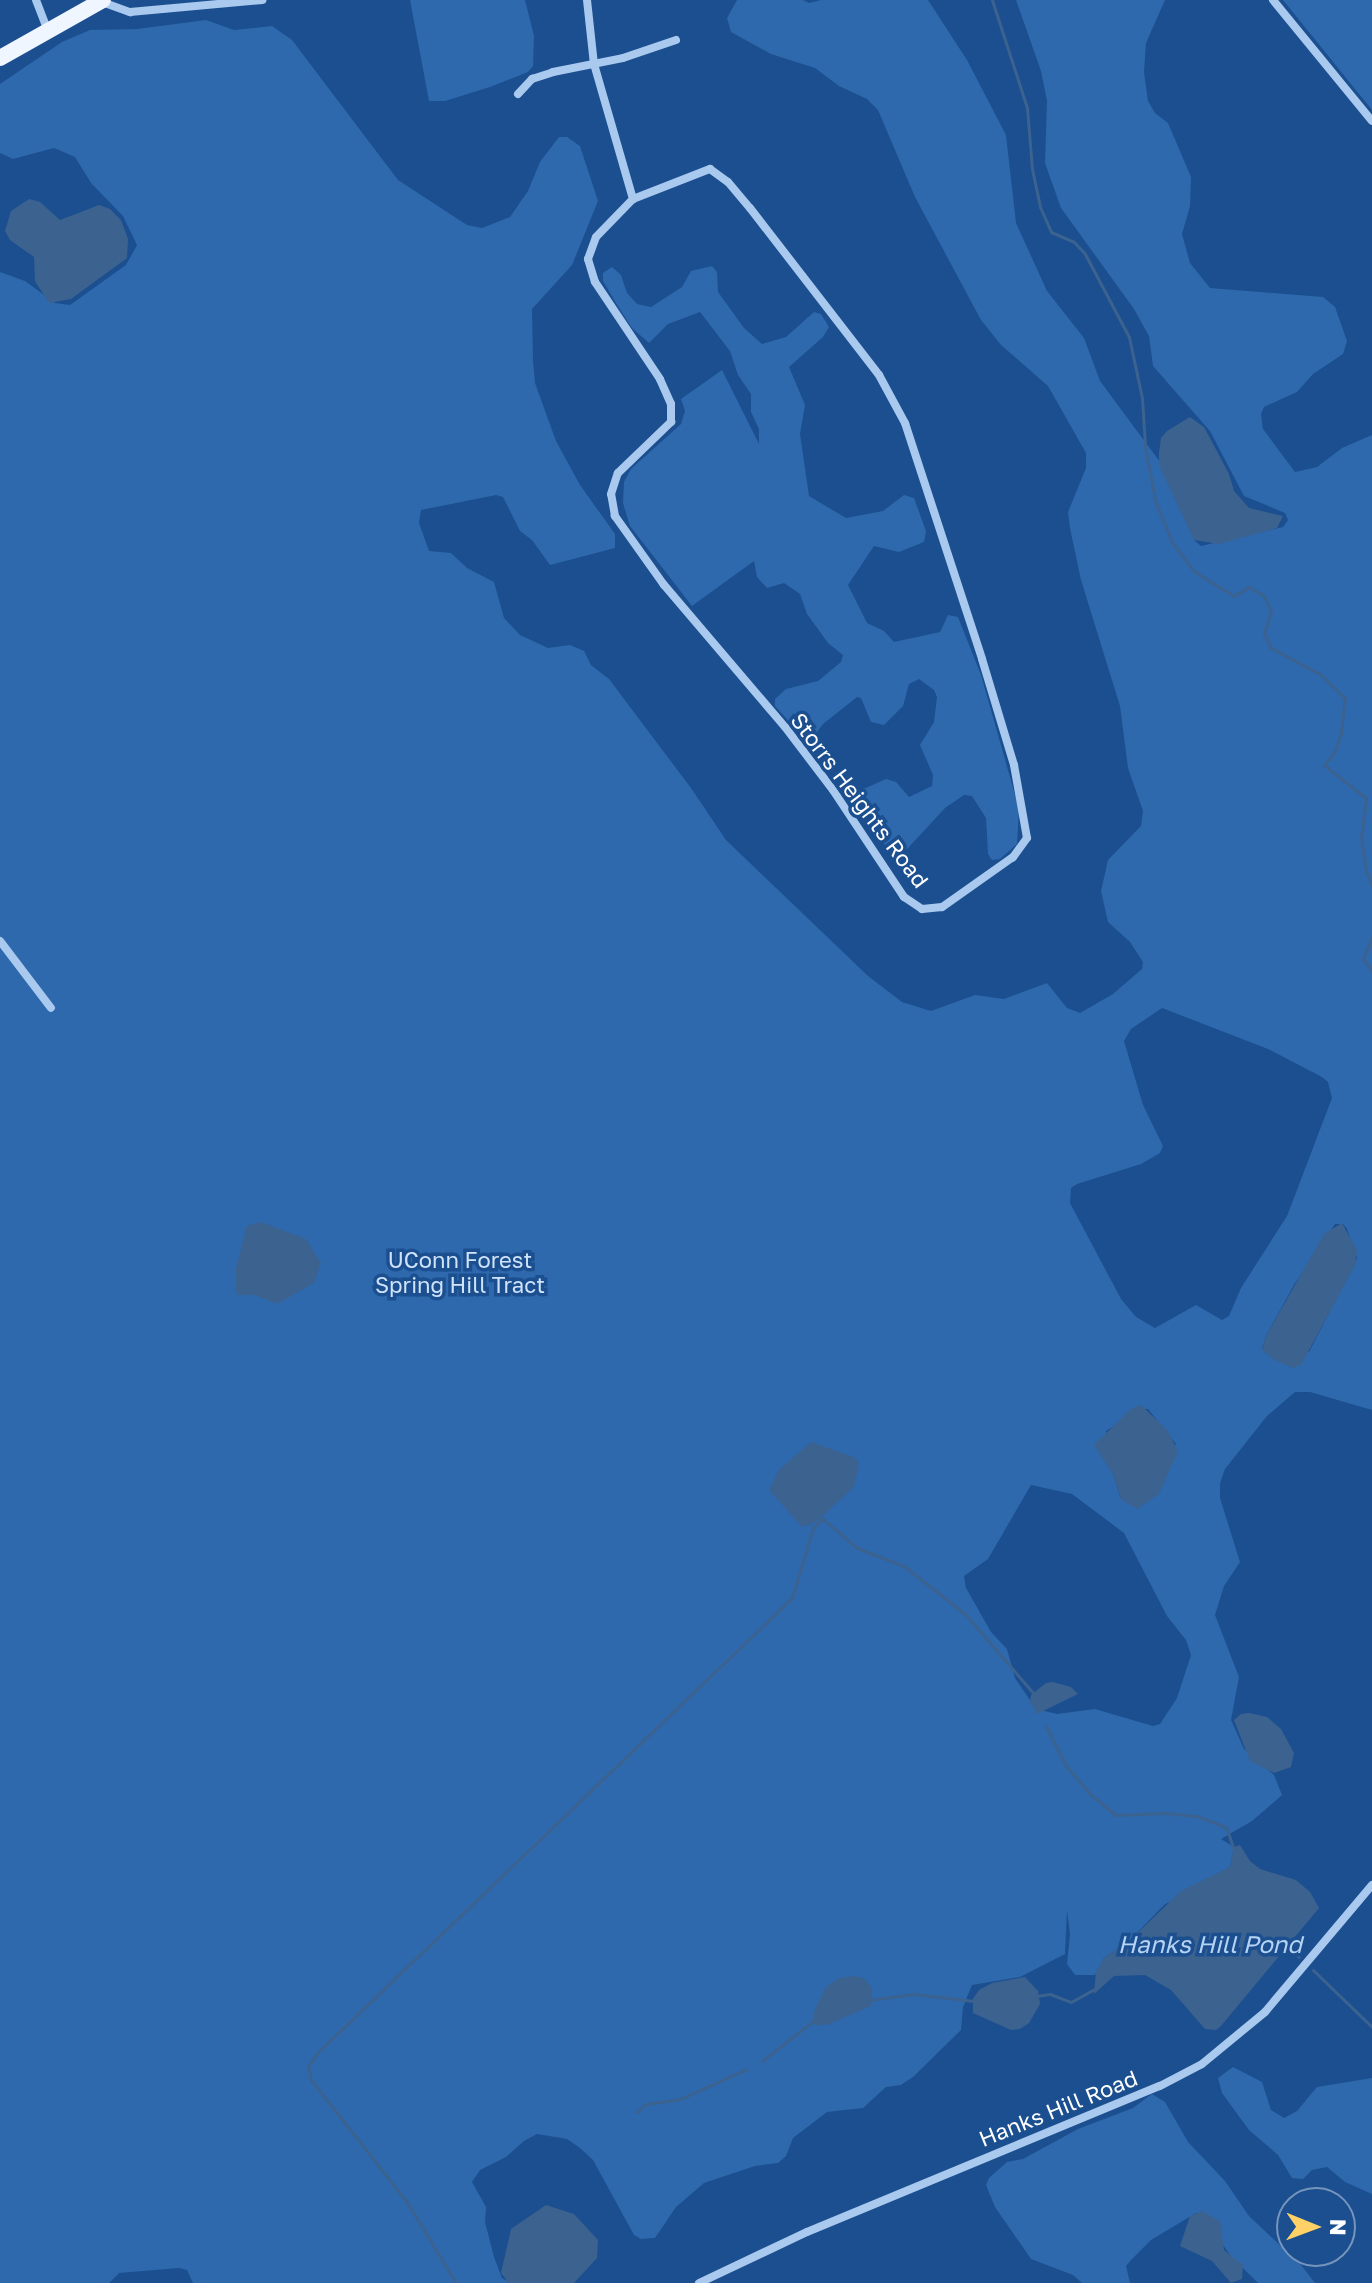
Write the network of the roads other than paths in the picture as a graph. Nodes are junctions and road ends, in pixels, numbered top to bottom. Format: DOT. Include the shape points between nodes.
graph roads {
  1 [pos="36,0"];
  2 [pos="262,0"];
  3 [pos="587,0"];
  4 [pos="1273,0"];
  5 [pos="102,1"];
  6 [pos="47,29"];
  7 [pos="676,40"];
  8 [pos="0,58"];
  9 [pos="594,64"];
  10 [pos="518,94"];
  11 [pos="1372,121"];
  12 [pos="633,199"];
  13 [pos="0,941"];
  14 [pos="51,1008"];
  15 [pos="1372,1885"];
  16 [pos="699,2283"];
  1 -- 6 [label="street"];
  2 -- 5 [label="street" via="130,12"];
  3 -- 9 [label="street"];
  4 -- 11 [label="street"];
  5 -- 6 [label="main road"];
  6 -- 8 [label="main road"];
  7 -- 9 [label="street"];
  9 -- 10 [label="street" via="532,79"];
  9 -- 12 [label="street"];
  12 -- 12 [label="street, Storrs Heights Road" via="710,169 728,182 879,375 905,423 1014,765 1027,838 1013,857 942,907 922,909 904,897 833,790 664,585 615,516 611,494 618,473 671,422 671,404 660,379 595,282 588,259 596,237"];
  13 -- 14 [label="street"];
  15 -- 16 [label="street, Hanks Hill Road" via="1265,2012 1202,2064"];
}
